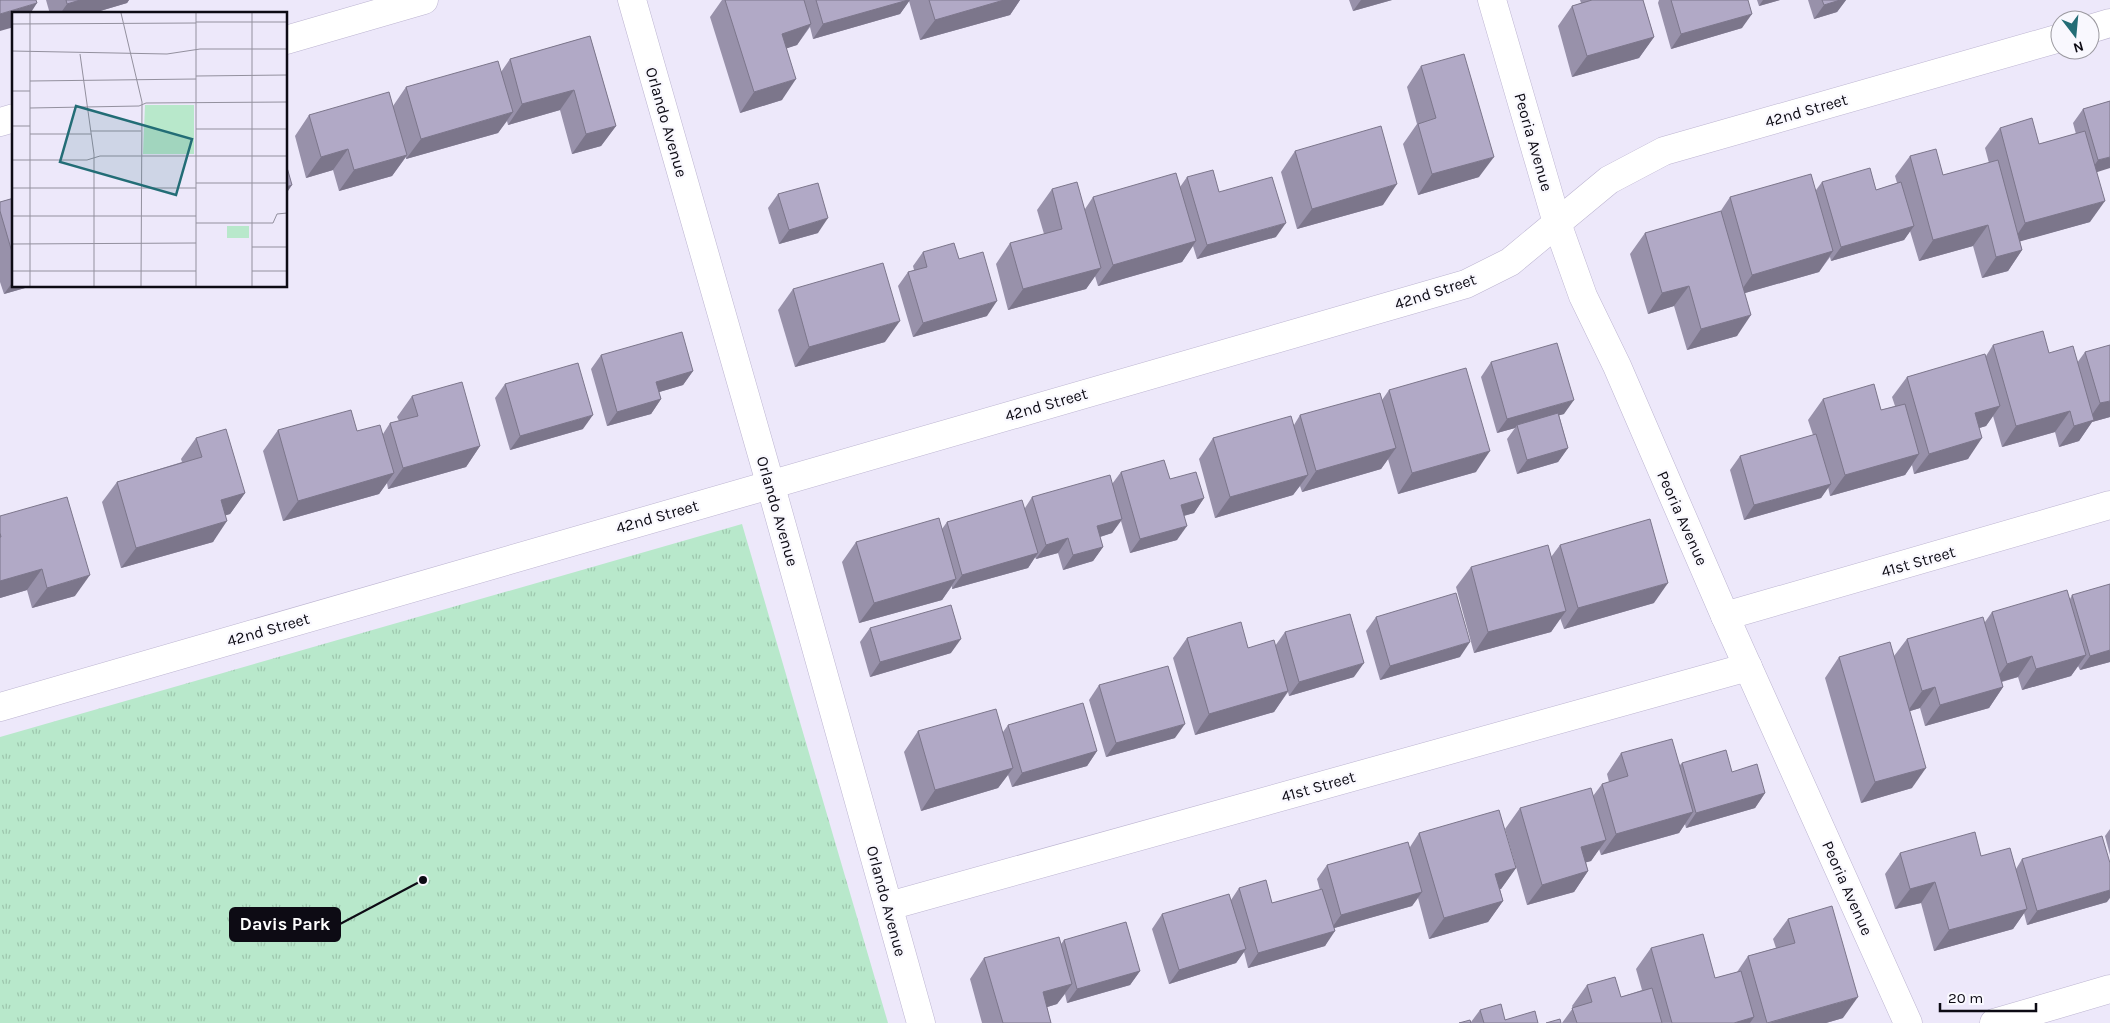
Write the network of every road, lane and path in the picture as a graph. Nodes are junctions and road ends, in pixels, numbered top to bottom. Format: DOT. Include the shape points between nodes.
graph roads {
  1 [pos="424,0"];
  2 [pos="632,0"];
  3 [pos="1492,0"];
  4 [pos="288,39"];
  5 [pos="2050,41"];
  6 [pos="1557,222"];
  7 [pos="770,483"];
  8 [pos="2110,506"];
  9 [pos="1725,616"];
  10 [pos="1748,667"];
  11 [pos="0,706"];
  12 [pos="889,906"];
  13 [pos="2110,989"];
  14 [pos="921,1023"];
  15 [pos="1908,1023"];
  16 [pos="1994,1023"];
  1 -- 4 [label="street"];
  2 -- 7 [label="street, Orlando Avenue"];
  3 -- 6 [label="street, Peoria Avenue"];
  5 -- 6 [label="street, 42nd Street" via="1664,151 1609,180"];
  6 -- 7 [label="street, 42nd Street" via="1510,262 1466,284"];
  6 -- 9 [label="street, Peoria Avenue" via="1583,296 1617,366"];
  7 -- 11 [label="street, 42nd Street"];
  7 -- 12 [label="street, Orlando Avenue"];
  8 -- 9 [label="street, 41st Street"];
  9 -- 10 [label="street, Peoria Avenue"];
  10 -- 12 [label="street, 41st Street"];
  10 -- 15 [label="street, Peoria Avenue"];
  12 -- 14 [label="street, Orlando Avenue"];
  13 -- 16 [label="street"];
}
